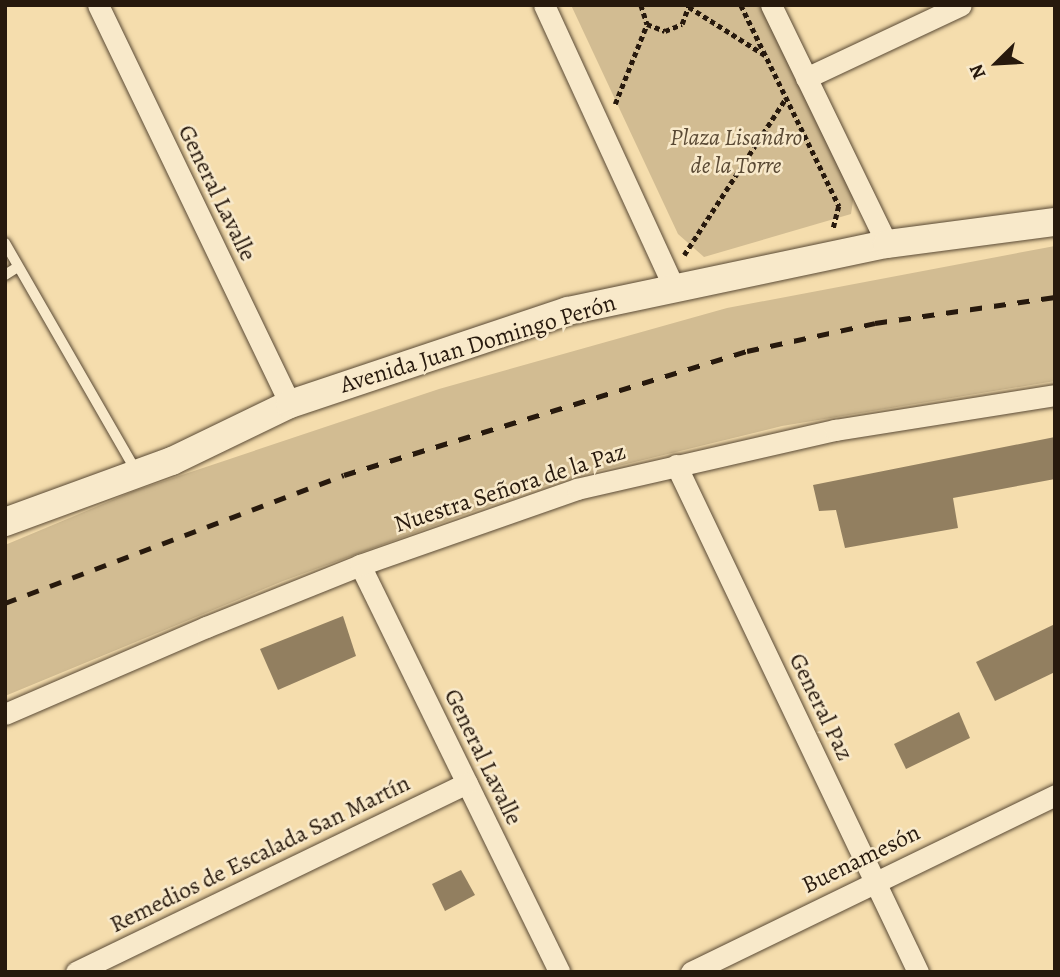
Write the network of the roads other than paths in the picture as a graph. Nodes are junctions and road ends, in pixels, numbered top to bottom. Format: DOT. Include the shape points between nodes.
graph roads {
  1 [pos="544,5"];
  2 [pos="771,5"];
  3 [pos="961,5"];
  4 [pos="101,6"];
  5 [pos="806,78"];
  6 [pos="1055,222"];
  7 [pos="5,243"];
  8 [pos="887,244"];
  9 [pos="18,267"];
  10 [pos="5,275"];
  11 [pos="670,278"];
  12 [pos="1055,395"];
  13 [pos="290,404"];
  14 [pos="676,465"];
  15 [pos="138,474"];
  16 [pos="5,522"];
  17 [pos="360,565"];
  18 [pos="5,714"];
  19 [pos="467,783"];
  20 [pos="1055,795"];
  21 [pos="875,881"];
  22 [pos="76,972"];
  23 [pos="559,972"];
  24 [pos="691,972"];
  25 [pos="918,972"];
  1 -- 11 [label="street"];
  2 -- 5 [label="street"];
  3 -- 5 [label="street"];
  4 -- 13 [label="street, General Lavalle"];
  5 -- 8 [label="street"];
  6 -- 8 [label="street, Avenida Juan Domingo Perón"];
  7 -- 9 [label="lane"];
  8 -- 11 [label="street, Avenida Juan Domingo Perón"];
  9 -- 10 [label="lane"];
  9 -- 15 [label="lane"];
  11 -- 13 [label="street, Avenida Juan Domingo Perón"];
  12 -- 14 [label="street, Nuestra Señora de la Paz" via="835,429"];
  13 -- 15 [label="street, Avenida Juan Domingo Perón"];
  14 -- 17 [label="street, Nuestra Señora de la Paz" via="577,489"];
  14 -- 21 [label="street, General Paz"];
  15 -- 16 [label="street, Avenida Juan Domingo Perón"];
  17 -- 18 [label="street, Nuestra Señora de la Paz"];
  17 -- 19 [label="street, General Lavalle"];
  19 -- 22 [label="street, Remedios de Escalada San Martín"];
  19 -- 23 [label="street, General Lavalle"];
  20 -- 21 [label="street, Buenamesón"];
  21 -- 24 [label="street, Buenamesón"];
  21 -- 25 [label="street, General Paz"];
}
